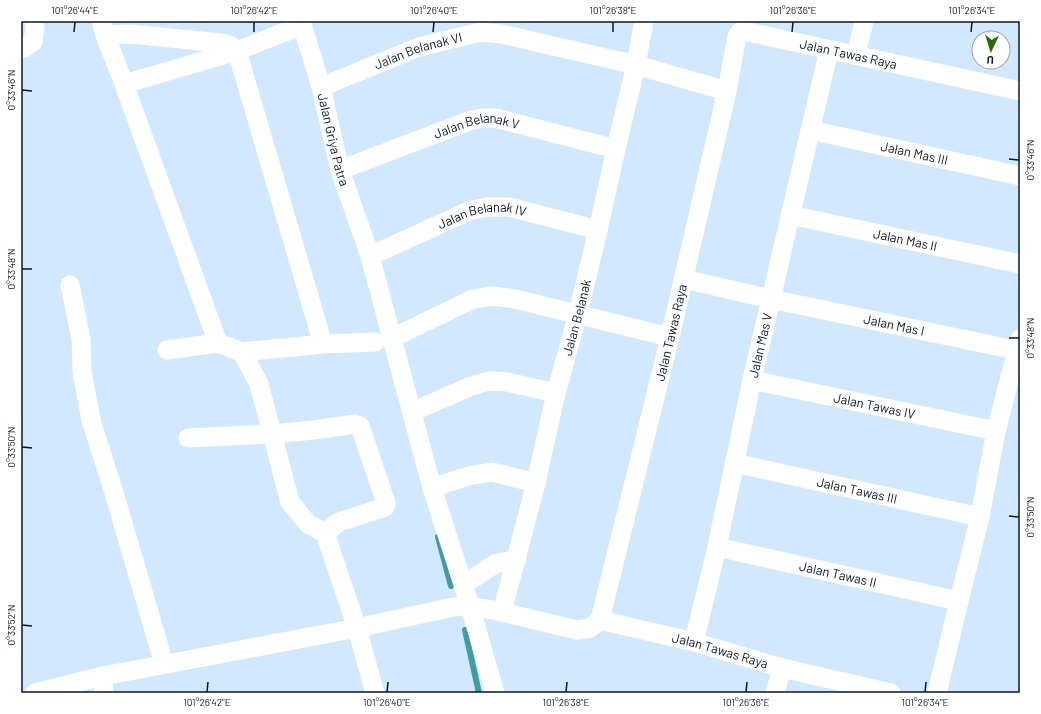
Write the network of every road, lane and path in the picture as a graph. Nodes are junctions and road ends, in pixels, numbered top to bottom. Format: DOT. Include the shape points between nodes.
graph roads {
  1 [pos="34,21"];
  2 [pos="644,21"];
  3 [pos="864,21"];
  4 [pos="297,26"];
  5 [pos="103,28"];
  6 [pos="128,28"];
  7 [pos="21,49"];
  8 [pos="829,50"];
  9 [pos="237,51"];
  10 [pos="856,55"];
  11 [pos="636,65"];
  12 [pos="124,84"];
  13 [pos="321,87"];
  14 [pos="727,91"];
  15 [pos="1020,91"];
  16 [pos="810,130"];
  17 [pos="616,149"];
  18 [pos="340,170"];
  19 [pos="1020,176"];
  20 [pos="790,215"];
  21 [pos="598,230"];
  22 [pos="370,256"];
  23 [pos="1020,264"];
  24 [pos="684,279"];
  25 [pos="70,285"];
  26 [pos="771,299"];
  27 [pos="578,314"];
  28 [pos="670,337"];
  29 [pos="384,340"];
  30 [pos="218,343"];
  31 [pos="323,344"];
  32 [pos="1019,347"];
  33 [pos="167,350"];
  34 [pos="242,352"];
  35 [pos="752,380"];
  36 [pos="556,393"];
  37 [pos="412,412"];
  38 [pos="996,431"];
  39 [pos="272,434"];
  40 [pos="188,438"];
  41 [pos="734,463"];
  42 [pos="536,483"];
  43 [pos="432,488"];
  44 [pos="980,517"];
  45 [pos="324,533"];
  46 [pos="717,547"];
  47 [pos="516,558"];
  48 [pos="463,585"];
  49 [pos="959,601"];
  50 [pos="470,606"];
  51 [pos="502,612"];
  52 [pos="600,620"];
  53 [pos="357,628"];
  54 [pos="694,642"];
  55 [pos="164,664"];
  56 [pos="782,668"];
  57 [pos="103,684"];
  58 [pos="497,692"];
  59 [pos="35,693"];
  60 [pos="375,693"];
  61 [pos="775,693"];
  62 [pos="891,693"];
  63 [pos="937,693"];
  1 -- 7 [label="street" via="36,28 33,42"];
  2 -- 11 [label="street, Jalan Belanak"];
  3 -- 10 [label="street"];
  4 -- 9 [label="street"];
  4 -- 13 [label="street, Jalan Griya Patra"];
  5 -- 6 [label="street"];
  5 -- 12 [label="street"];
  6 -- 9 [label="street" via="222,43"];
  8 -- 10 [label="street, Jalan Tawas Raya"];
  8 -- 14 [label="street, Jalan Tawas Raya" via="740,32 737,36"];
  8 -- 16 [label="street, Jalan Mas V"];
  9 -- 12 [label="street"];
  9 -- 31 [label="street"];
  10 -- 15 [label="street, Jalan Tawas Raya"];
  11 -- 13 [label="street, Jalan Belanak VI" via="501,34 480,32 419,47"];
  11 -- 14 [label="street, Jalan Belanak VI"];
  11 -- 17 [label="street, Jalan Belanak"];
  12 -- 30 [label="street"];
  13 -- 18 [label="street, Jalan Griya Patra"];
  14 -- 24 [label="street, Jalan Tawas Raya"];
  16 -- 19 [label="street, Jalan Mas III"];
  16 -- 20 [label="street, Jalan Mas V"];
  17 -- 18 [label="street, Jalan Belanak V" via="495,118 482,118"];
  17 -- 21 [label="street, Jalan Belanak"];
  18 -- 22 [label="street, Jalan Griya Patra"];
  20 -- 23 [label="street, Jalan Mas II"];
  20 -- 26 [label="street, Jalan Mas V"];
  21 -- 22 [label="street, Jalan Belanak IV" via="509,207 488,207 469,211"];
  21 -- 27 [label="street, Jalan Belanak"];
  22 -- 29 [label="street, Jalan Griya Patra"];
  24 -- 26 [label="street, Jalan Mas I"];
  24 -- 28 [label="street, Jalan Tawas Raya"];
  25 -- 55 [label="street" via="81,339 82,371 91,420"];
  26 -- 32 [label="street, Jalan Mas I"];
  26 -- 35 [label="street, Jalan Mas V"];
  27 -- 28 [label="street"];
  27 -- 29 [label="street" via="493,296 473,299"];
  27 -- 36 [label="street, Jalan Belanak"];
  28 -- 52 [label="street, Jalan Tawas Raya"];
  29 -- 31 [label="street"];
  29 -- 37 [label="street, Jalan Griya Patra"];
  30 -- 33 [label="street"];
  30 -- 34 [label="street"];
  31 -- 34 [label="street"];
  32 -- 38 [label="street"];
  34 -- 39 [label="street" via="259,384"];
  35 -- 38 [label="street, Jalan Tawas IV"];
  35 -- 41 [label="street, Jalan Mas V"];
  36 -- 37 [label="street" via="507,382 488,381"];
  36 -- 42 [label="street, Jalan Belanak"];
  37 -- 43 [label="street, Jalan Griya Patra"];
  38 -- 44 [label="street"];
  39 -- 40 [label="street"];
  39 -- 45 [label="street" via="290,502 308,524"];
  39 -- 45 [label="street" via="355,424 360,426 386,503 385,507 340,522"];
  41 -- 44 [label="street, Jalan Tawas III"];
  41 -- 46 [label="street, Jalan Mas V"];
  42 -- 43 [label="street" via="492,472 468,476"];
  42 -- 47 [label="street, Jalan Belanak"];
  43 -- 48 [label="street, Jalan Griya Patra"];
  44 -- 49 [label="street"];
  45 -- 53 [label="street"];
  46 -- 49 [label="street, Jalan Tawas II"];
  46 -- 54 [label="street, Jalan Mas V"];
  47 -- 48 [label="street" via="495,564"];
  47 -- 51 [label="street, Jalan Belanak"];
  48 -- 50 [label="street, Jalan Griya Patra"];
  49 -- 63 [label="street"];
  50 -- 51 [label="street"];
  50 -- 53 [label="street" via="453,607"];
  50 -- 58 [label="street, Jalan Griya Patra"];
  51 -- 52 [label="street" via="577,630 590,628"];
  52 -- 54 [label="street, Jalan Tawas Raya"];
  53 -- 55 [label="street"];
  53 -- 60 [label="street"];
  54 -- 56 [label="street, Jalan Tawas Raya"];
  55 -- 57 [label="street"];
  56 -- 61 [label="street"];
  56 -- 62 [label="street, Jalan Tawas Raya"];
  57 -- 59 [label="street"];
}
